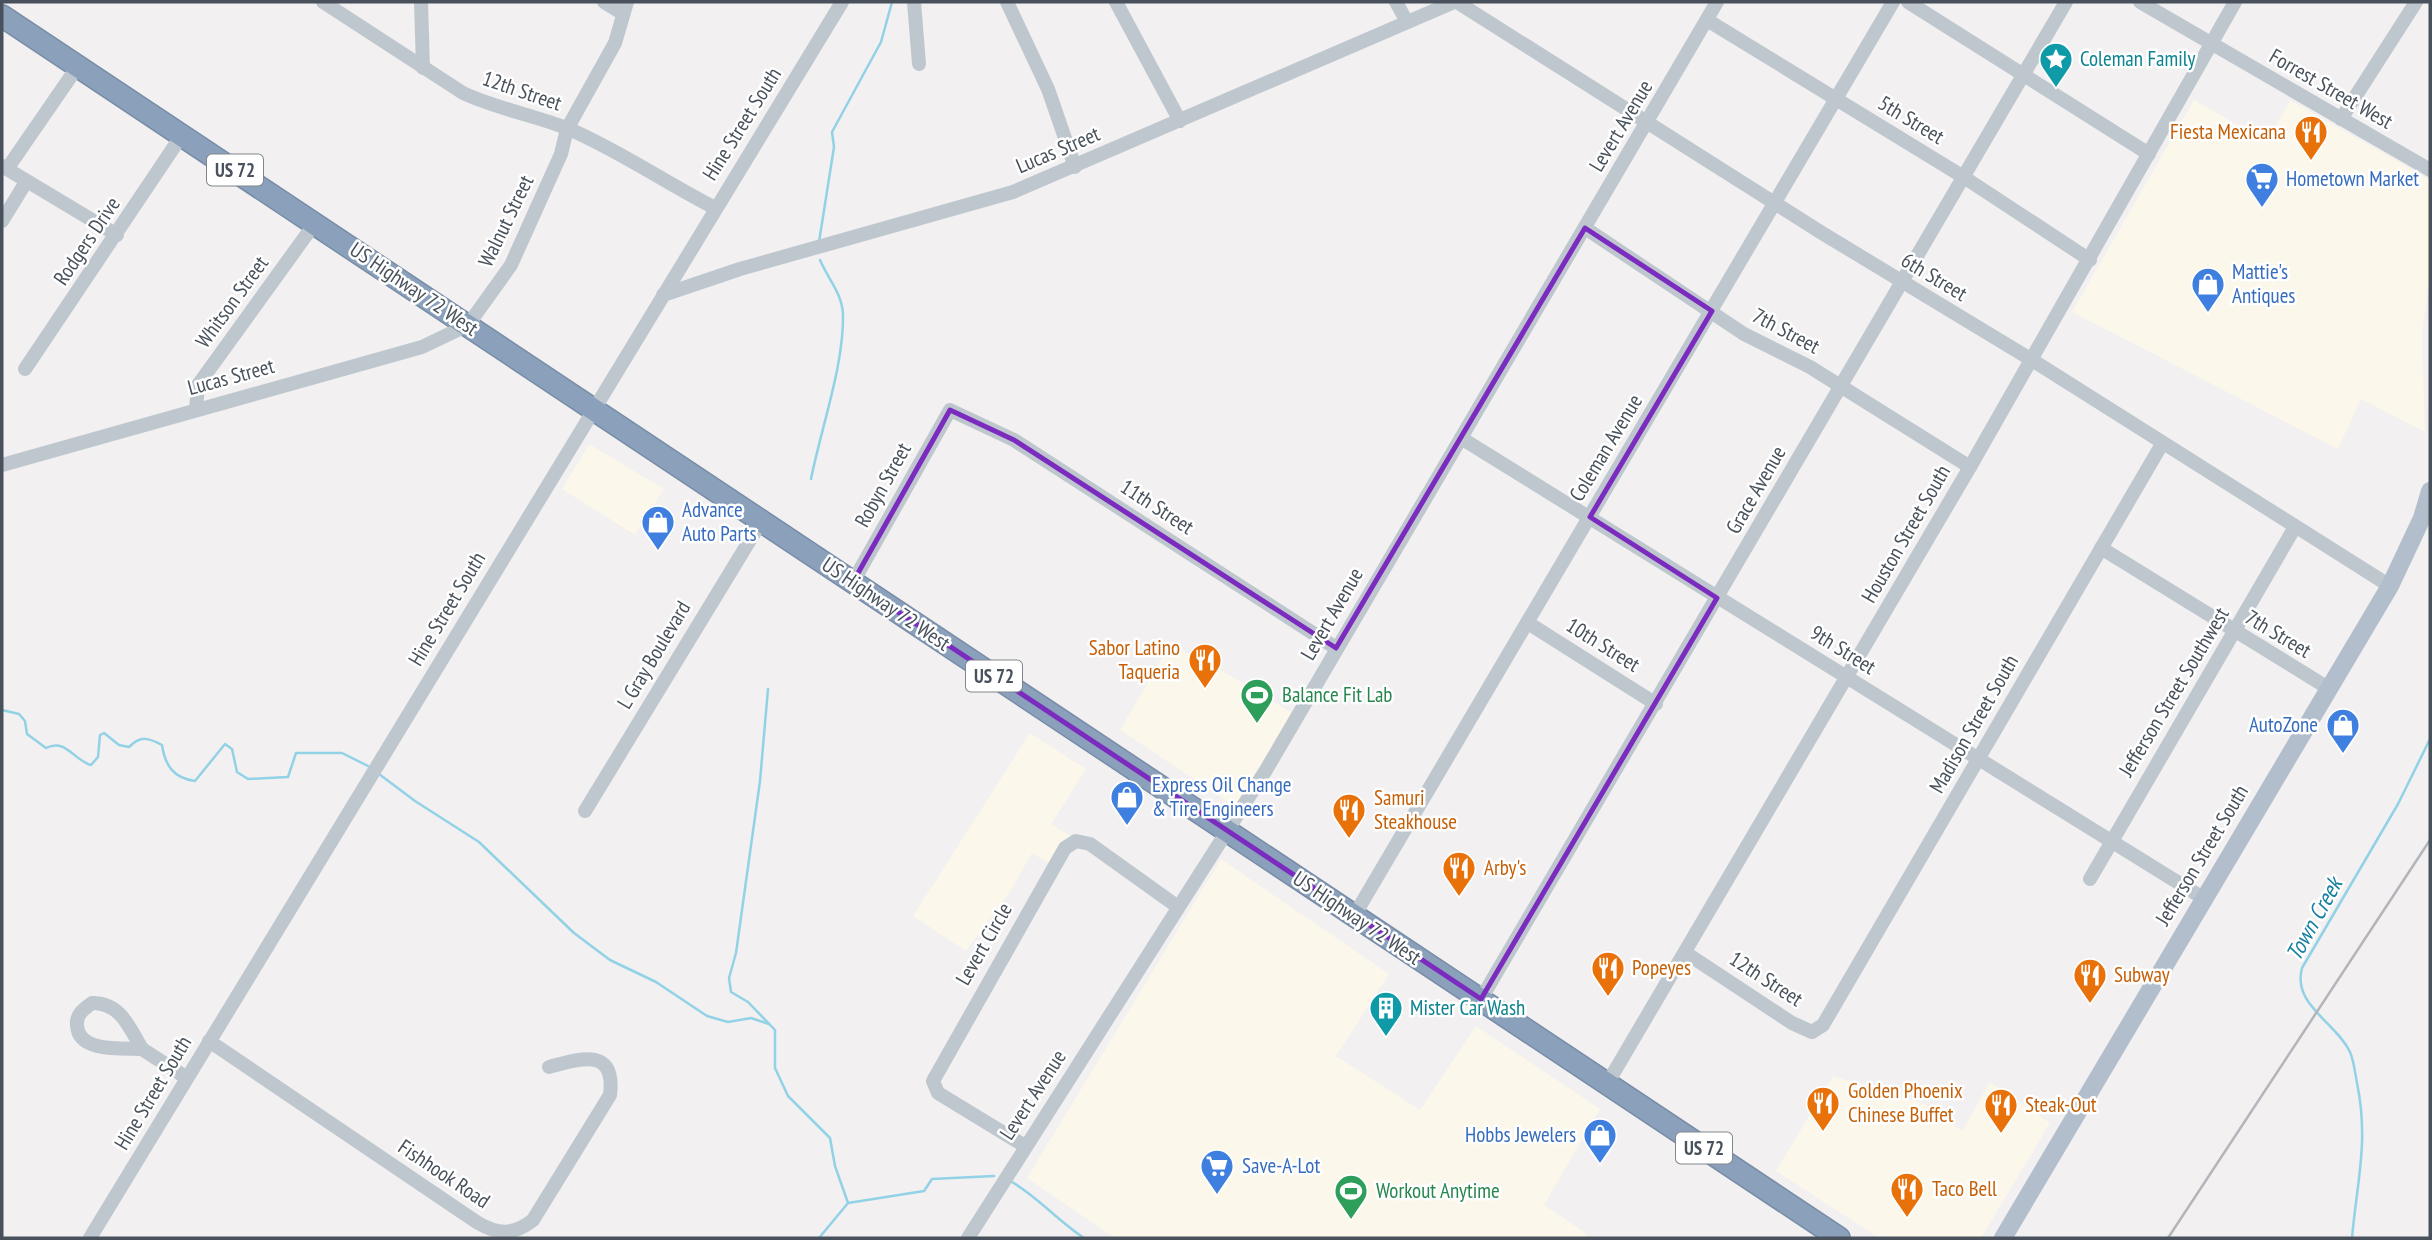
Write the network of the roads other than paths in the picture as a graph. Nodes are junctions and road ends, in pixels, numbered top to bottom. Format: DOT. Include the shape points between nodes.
graph roads {
  1 [pos="323,2"];
  2 [pos="421,2"];
  3 [pos="604,2"];
  4 [pos="842,2"];
  5 [pos="914,2"];
  6 [pos="1007,2"];
  7 [pos="1116,2"];
  8 [pos="1396,2"];
  9 [pos="1455,2"];
  10 [pos="1717,2"];
  11 [pos="1893,2"];
  12 [pos="1908,2"];
  13 [pos="2066,2"];
  14 [pos="2140,2"];
  15 [pos="2235,2"];
  16 [pos="2416,2"];
  17 [pos="624,7"];
  18 [pos="2,16"];
  19 [pos="1707,20"];
  20 [pos="1407,22"];
  21 [pos="2211,45"];
  22 [pos="919,64"];
  23 [pos="78,66"];
  24 [pos="423,68"];
  25 [pos="2024,77"];
  26 [pos="1836,99"];
  27 [pos="2342,119"];
  28 [pos="1180,121"];
  29 [pos="1647,123"];
  30 [pos="567,128"];
  31 [pos="182,135"];
  32 [pos="2149,154"];
  33 [pos="1075,167"];
  34 [pos="5,168"];
  35 [pos="2430,170"];
  36 [pos="1962,176"];
  37 [pos="26,182"];
  38 [pos="1775,202"];
  39 [pos="715,208"];
  40 [pos="2,221"];
  41 [pos="315,223"];
  42 [pos="1584,228"];
  43 [pos="117,235"];
  44 [pos="2090,260"];
  45 [pos="1900,281"];
  46 [pos="663,295"];
  47 [pos="1712,311"];
  48 [pos="468,326"];
  49 [pos="2032,360"];
  50 [pos="24,369"];
  51 [pos="1841,386"];
  52 [pos="593,408"];
  53 [pos="196,409"];
  54 [pos="950,410"];
  55 [pos="1461,438"];
  56 [pos="2162,444"];
  57 [pos="2,465"];
  58 [pos="1970,467"];
  59 [pos="2430,491"];
  60 [pos="1590,517"];
  61 [pos="761,522"];
  62 [pos="2295,527"];
  63 [pos="2101,548"];
  64 [pos="853,582"];
  65 [pos="2390,586"];
  66 [pos="1717,598"];
  67 [pos="1528,623"];
  68 [pos="2234,632"];
  69 [pos="1336,648"];
  70 [pos="1846,677"];
  71 [pos="2328,688"];
  72 [pos="1656,704"];
  73 [pos="1978,759"];
  74 [pos="585,811"];
  75 [pos="1226,831"];
  76 [pos="2111,839"];
  77 [pos="2090,879"];
  78 [pos="2203,898"];
  79 [pos="1178,906"];
  80 [pos="1354,916"];
  81 [pos="1686,953"];
  82 [pos="1481,999"];
  83 [pos="1823,1025"];
  84 [pos="209,1041"];
  85 [pos="142,1049"];
  86 [pos="550,1068"];
  87 [pos="187,1078"];
  88 [pos="1607,1084"];
  89 [pos="1025,1146"];
  90 [pos="89,1238"];
  91 [pos="968,1238"];
  92 [pos="1839,1238"];
  93 [pos="2003,1238"];
  1 -- 24 [label="street, 12th Street"];
  2 -- 24 [label="street"];
  3 -- 17 [label="street"];
  4 -- 39 [label="street, Hine Street South"];
  5 -- 22 [label="street"];
  6 -- 33 [label="street" via="1048,89"];
  7 -- 28 [label="street"];
  8 -- 20 [label="street"];
  9 -- 20 [label="street, Lucas Street"];
  9 -- 29 [label="street, 6th Street"];
  10 -- 19 [label="street, Levert Avenue"];
  11 -- 26 [label="street, Coleman Avenue"];
  12 -- 25 [label="street"];
  13 -- 25 [label="street, Grace Avenue"];
  14 -- 21 [label="street, Forrest Street West"];
  15 -- 21 [label="street, Houston Street South"];
  16 -- 27 [label="street"];
  17 -- 30 [label="street, Walnut Street" via="615,43"];
  18 -- 23 [label="highway, US Highway 72 West / US 72"];
  19 -- 26 [label="street, 5th Street"];
  19 -- 29 [label="street, Levert Avenue"];
  20 -- 28 [label="street, Lucas Street"];
  21 -- 27 [label="street, Forrest Street West"];
  21 -- 32 [label="street, Houston Street South"];
  23 -- 31 [label="highway, US Highway 72 West / US 72"];
  23 -- 34 [label="street"];
  24 -- 30 [label="street, 12th Street" via="487,104"];
  25 -- 32 [label="street"];
  25 -- 36 [label="street, Grace Avenue"];
  26 -- 36 [label="street, 5th Street"];
  26 -- 38 [label="street, Coleman Avenue"];
  27 -- 35 [label="street, Forrest Street West"];
  28 -- 33 [label="street, Lucas Street"];
  29 -- 38 [label="street, 6th Street"];
  29 -- 42 [label="street, Levert Avenue"];
  30 -- 39 [label="street, 12th Street"];
  30 -- 48 [label="street, Walnut Street" via="561,154 511,265"];
  31 -- 41 [label="highway, US Highway 72 West / US 72"];
  31 -- 43 [label="street, Rodgers Drive"];
  32 -- 44 [label="street, Houston Street South"];
  33 -- 46 [label="street, Lucas Street" via="988,200"];
  34 -- 37 [label="street"];
  36 -- 44 [label="street, 5th Street"];
  36 -- 45 [label="street, Grace Avenue"];
  37 -- 40 [label="street"];
  37 -- 43 [label="street"];
  38 -- 45 [label="street, 6th Street"];
  38 -- 47 [label="street, Coleman Avenue"];
  39 -- 46 [label="street, Hine Street South"];
  41 -- 48 [label="highway, US Highway 72 West / US 72"];
  41 -- 53 [label="street, Whitson Street" via="198,385"];
  42 -- 47 [label="street, 7th Street"];
  42 -- 55 [label="street, Levert Avenue"];
  43 -- 50 [label="street, Rodgers Drive"];
  44 -- 49 [label="street, Houston Street South"];
  45 -- 49 [label="street, 6th Street"];
  45 -- 51 [label="street, Grace Avenue"];
  46 -- 52 [label="street, Hine Street South"];
  47 -- 51 [label="street, 7th Street" via="1744,334"];
  47 -- 60 [label="street, Coleman Avenue"];
  48 -- 52 [label="highway, US Highway 72 West / US 72"];
  48 -- 53 [label="street, Lucas Street" via="422,347"];
  49 -- 56 [label="street, 6th Street"];
  49 -- 58 [label="street, Houston Street South"];
  51 -- 58 [label="street, 7th Street"];
  51 -- 66 [label="street, Grace Avenue"];
  52 -- 61 [label="highway, US Highway 72 West / US 72"];
  52 -- 84 [label="street, Hine Street South"];
  53 -- 57 [label="street, Lucas Street"];
  54 -- 64 [label="street, Robyn Street"];
  54 -- 69 [label="street, 11th Street" via="1014,440"];
  55 -- 60 [label="street, 9th Street"];
  55 -- 69 [label="street, Levert Avenue"];
  56 -- 62 [label="street, 6th Street"];
  56 -- 63 [label="street, Madison Street South"];
  58 -- 70 [label="street, Houston Street South"];
  59 -- 65 [label="main road, Jefferson Street South"];
  60 -- 66 [label="street, 9th Street"];
  60 -- 67 [label="street, Coleman Avenue"];
  61 -- 64 [label="highway, US Highway 72 West / US 72"];
  61 -- 74 [label="street, L Gray Boulevard"];
  62 -- 65 [label="street, 6th Street"];
  62 -- 68 [label="street, Jefferson Street Southwest"];
  63 -- 68 [label="street, 7th Street"];
  63 -- 73 [label="street, Madison Street South"];
  64 -- 75 [label="highway, US Highway 72 West / US 72"];
  65 -- 71 [label="main road, Jefferson Street South"];
  66 -- 70 [label="street, 9th Street"];
  66 -- 72 [label="street, Grace Avenue"];
  67 -- 72 [label="street, 10th Street"];
  67 -- 80 [label="street, Coleman Avenue"];
  68 -- 71 [label="street, 7th Street"];
  68 -- 76 [label="street, Jefferson Street Southwest"];
  69 -- 75 [label="street, Levert Avenue"];
  70 -- 73 [label="street, 9th Street"];
  70 -- 81 [label="street, Houston Street South"];
  71 -- 78 [label="main road, Jefferson Street South"];
  72 -- 82 [label="street, Grace Avenue"];
  73 -- 76 [label="street, 9th Street"];
  73 -- 83 [label="street, Madison Street South"];
  75 -- 79 [label="street, Levert Avenue"];
  75 -- 80 [label="highway, US Highway 72 West / US 72"];
  76 -- 77 [label="street, Jefferson Street Southwest"];
  76 -- 78 [label="street, 9th Street"];
  78 -- 93 [label="main road, Jefferson Street South"];
  79 -- 89 [label="street, Levert Avenue"];
  79 -- 89 [label="street, Levert Circle" via="1090,844 1076,841 1065,848 933,1081 938,1093"];
  80 -- 82 [label="highway, US Highway 72 West / US 72"];
  81 -- 83 [label="street, 12th Street" via="1792,1023 1812,1032"];
  81 -- 88 [label="street, Houston Street South"];
  82 -- 88 [label="highway, US Highway 72 West / US 72"];
  84 -- 86 [label="street, Fishhook Road" via="478,1223 501,1232 513,1232 533,1220 610,1094 608,1070 600,1061 588,1057"];
  84 -- 87 [label="street, Hine Street South"];
  85 -- 85 [label="street" via="88,1043 79,1035 76,1022 81,1011 92,1003 116,1009"];
  85 -- 87 [label="street"];
  87 -- 90 [label="street, Hine Street South"];
  88 -- 92 [label="highway, US Highway 72 West / US 72"];
  89 -- 91 [label="street, Levert Avenue"];
}
